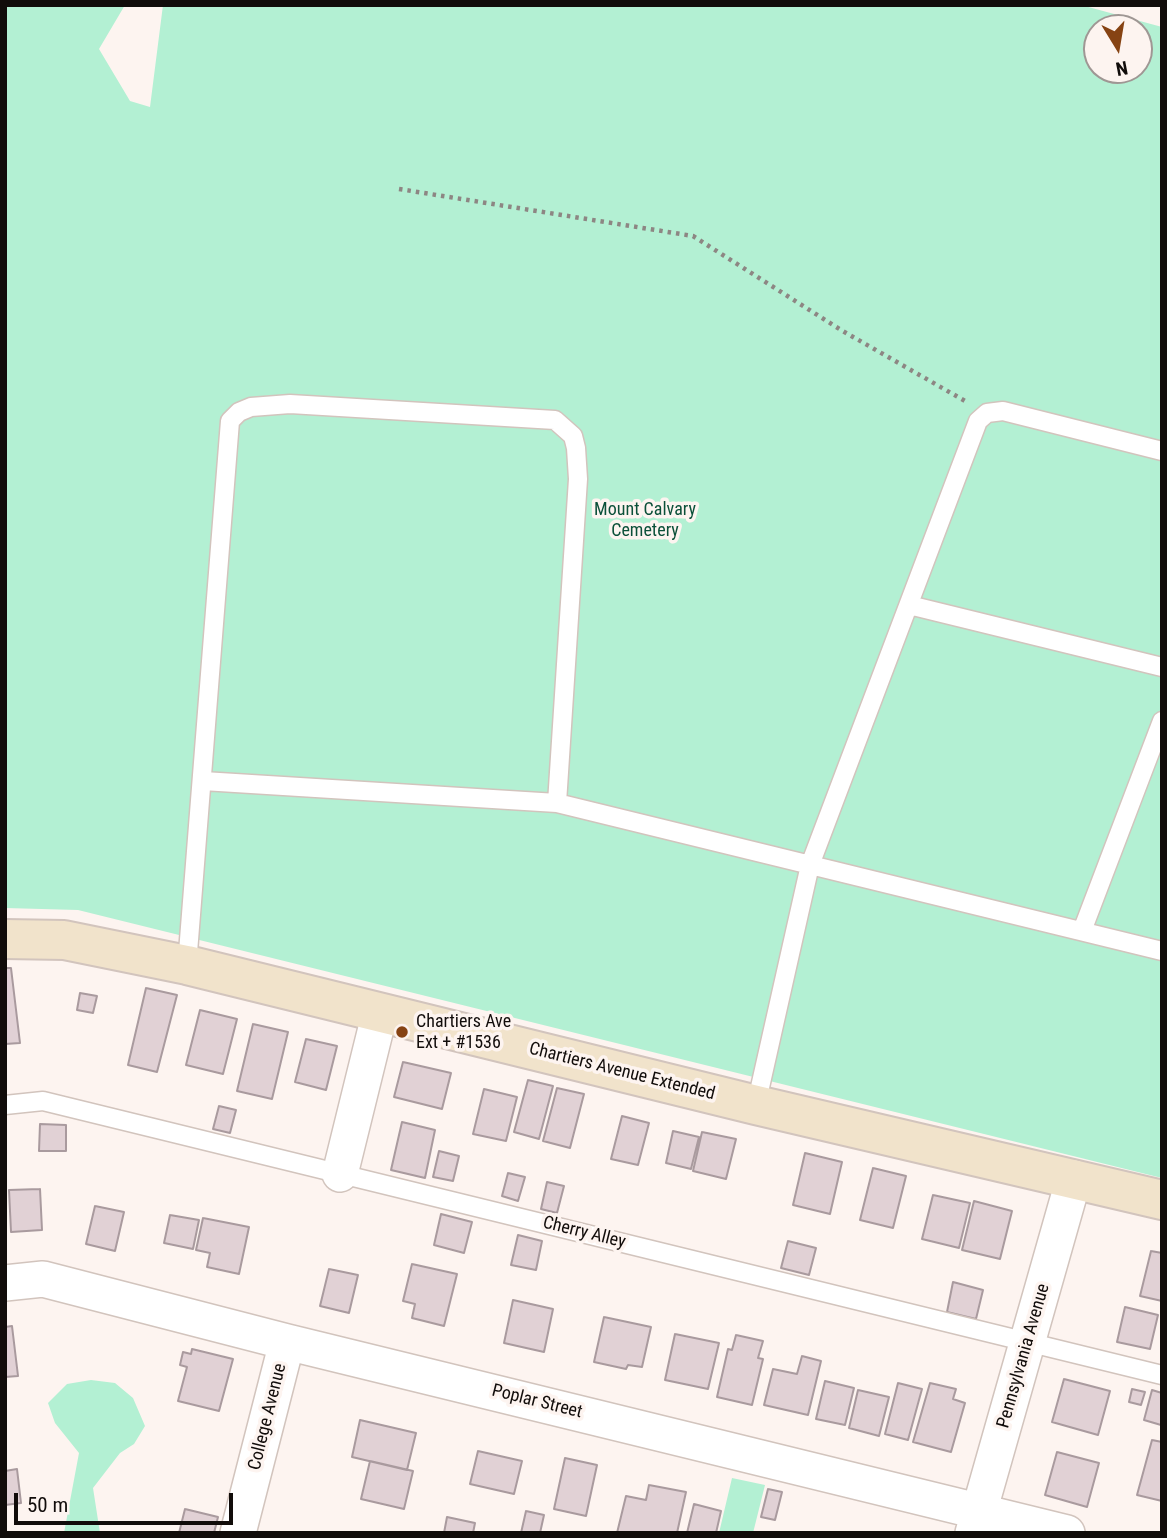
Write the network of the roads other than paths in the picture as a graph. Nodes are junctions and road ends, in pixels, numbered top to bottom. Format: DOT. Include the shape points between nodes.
graph roads {
  1 [pos="1162,451"];
  2 [pos="909,605"];
  3 [pos="1162,667"];
  4 [pos="1162,721"];
  5 [pos="203,781"];
  6 [pos="557,803"];
  7 [pos="810,865"];
  8 [pos="1082,931"];
  9 [pos="5,939"];
  10 [pos="1162,951"];
  11 [pos="187,965"];
  12 [pos="380,1012"];
  13 [pos="5,1105"];
  14 [pos="756,1105"];
  15 [pos="340,1174"];
  16 [pos="1074,1178"];
  17 [pos="1162,1200"];
  18 [pos="5,1283"];
  19 [pos="287,1342"];
  20 [pos="1029,1342"];
  21 [pos="1162,1375"];
  22 [pos="977,1522"];
  23 [pos="238,1533"];
  24 [pos="1068,1533"];
  1 -- 2 [label="lane" via="1003,411 987,413 978,421"];
  2 -- 3 [label="lane"];
  2 -- 7 [label="lane"];
  4 -- 8 [label="lane"];
  5 -- 6 [label="lane"];
  5 -- 6 [label="lane" via="230,421 251,407 290,404 541,419 555,420 573,436 577,469"];
  5 -- 11 [label="lane"];
  6 -- 7 [label="lane"];
  7 -- 8 [label="lane"];
  7 -- 14 [label="lane"];
  8 -- 10 [label="lane"];
  9 -- 11 [label="street, Chartiers Avenue Extended" via="64,940"];
  11 -- 12 [label="street, Chartiers Avenue Extended"];
  12 -- 14 [label="street, Chartiers Avenue Extended"];
  12 -- 15 [label="street"];
  13 -- 15 [label="lane, Cherry Alley" via="43,1101"];
  14 -- 16 [label="street, Chartiers Avenue Extended"];
  15 -- 20 [label="lane, Cherry Alley"];
  16 -- 17 [label="street, Chartiers Avenue Extended"];
  16 -- 20 [label="street, Pennsylvania Avenue"];
  18 -- 19 [label="street, Poplar Street" via="43,1279"];
  19 -- 22 [label="street, Poplar Street"];
  19 -- 23 [label="street, College Avenue"];
  20 -- 21 [label="lane, Cherry Alley"];
  20 -- 22 [label="street, Pennsylvania Avenue"];
  22 -- 24 [label="street, Poplar Street"];
}
